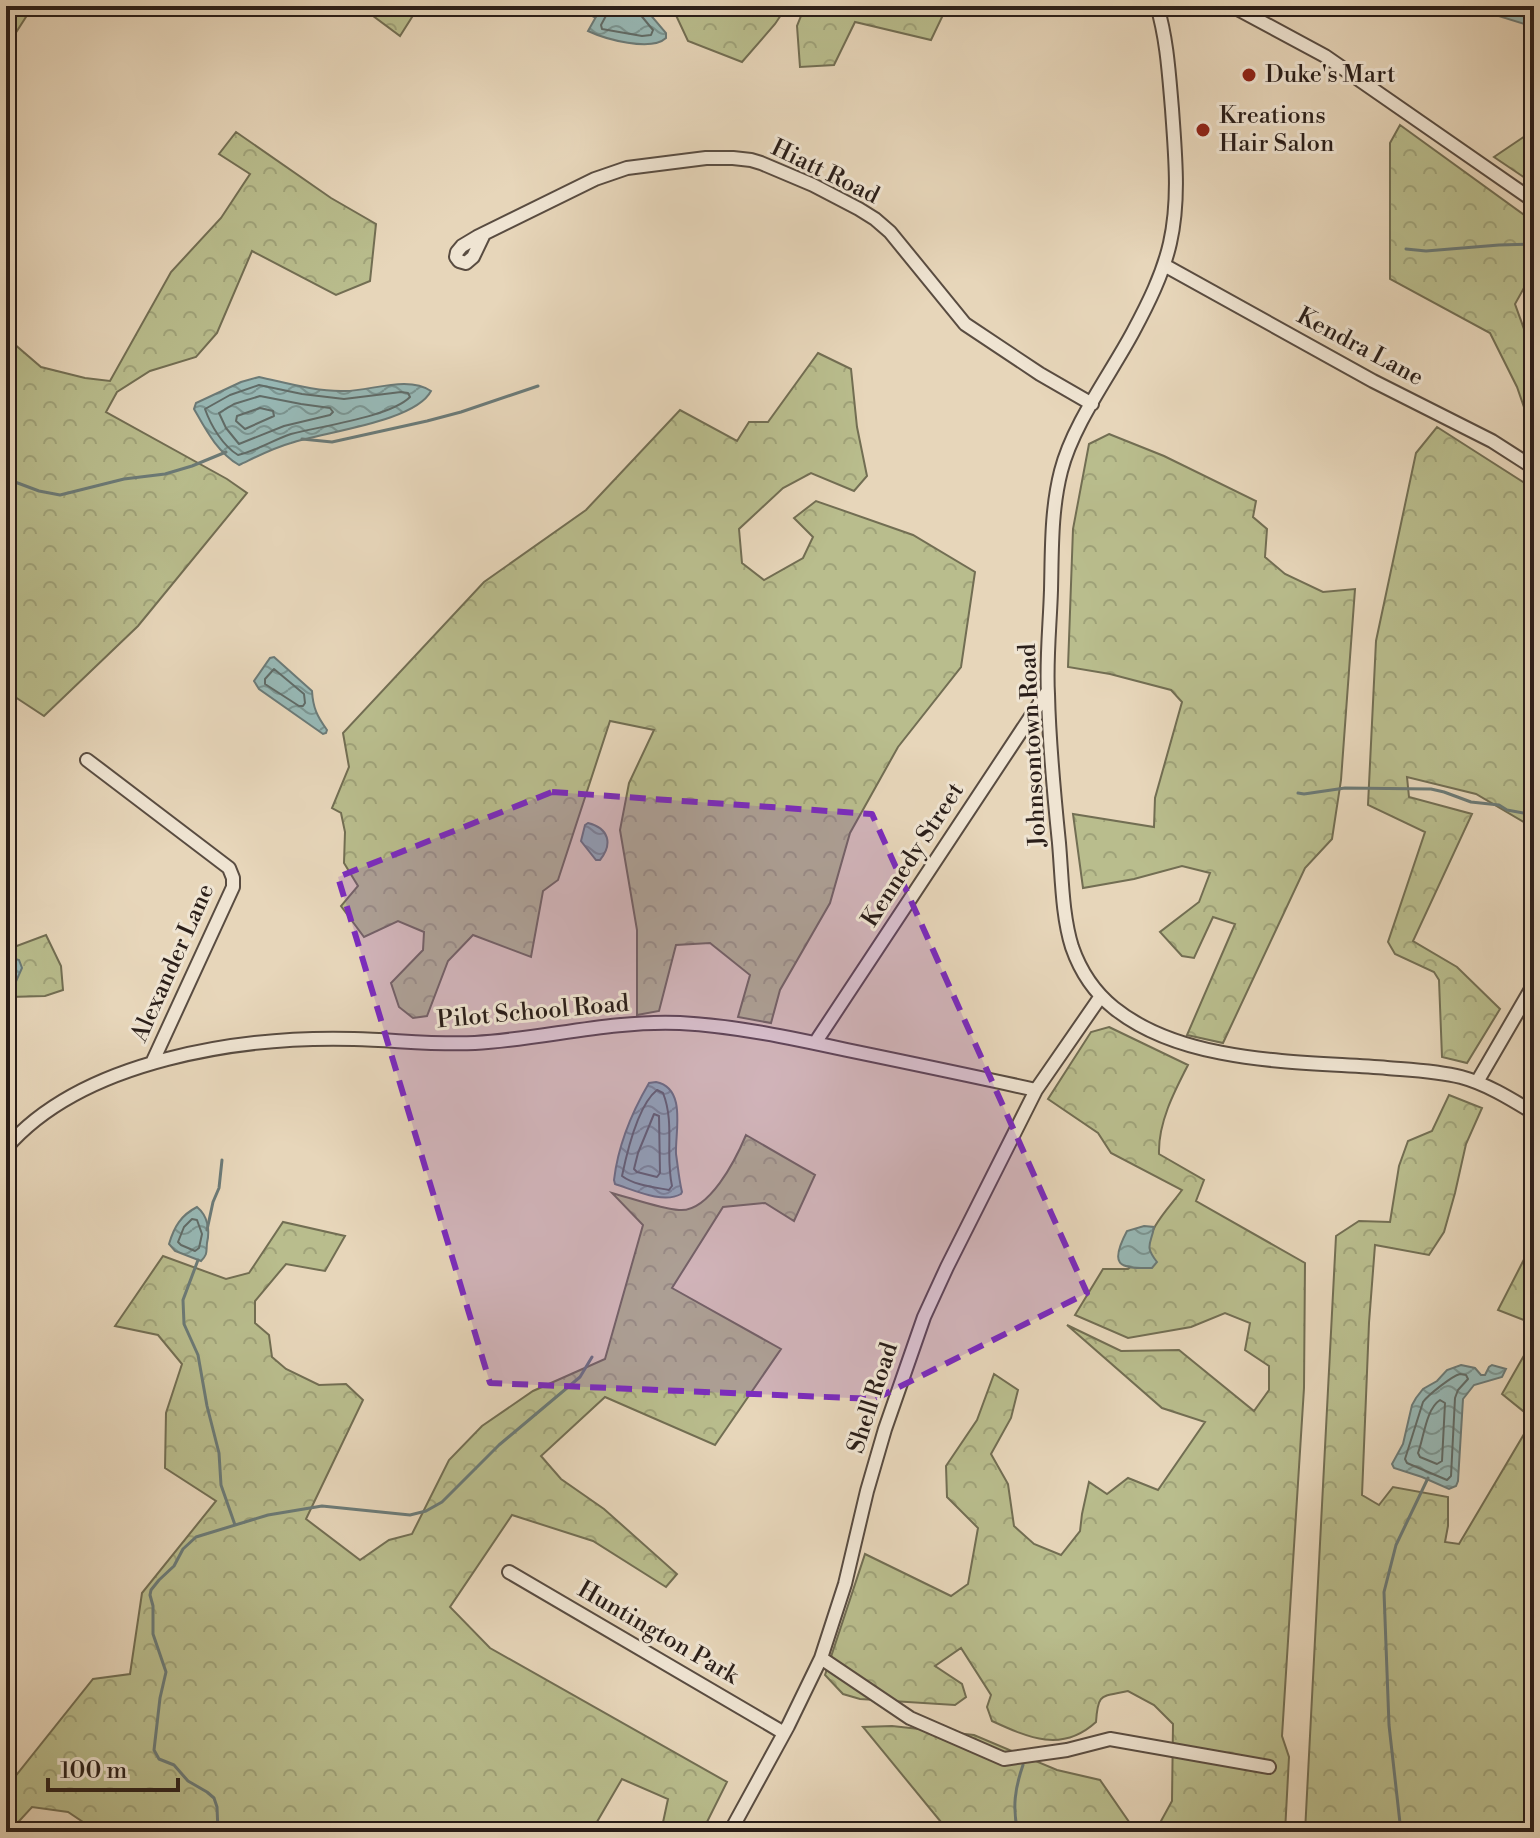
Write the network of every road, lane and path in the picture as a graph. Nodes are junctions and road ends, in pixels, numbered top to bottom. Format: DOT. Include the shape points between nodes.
graph roads {
  1 [pos="1157,6"];
  2 [pos="1232,6"];
  3 [pos="1534,201"];
  4 [pos="484,234"];
  5 [pos="1164,265"];
  6 [pos="1092,404"];
  7 [pos="1534,468"];
  8 [pos="1047,692"];
  9 [pos="87,760"];
  10 [pos="1534,984"];
  11 [pos="1101,996"];
  12 [pos="815,1043"];
  13 [pos="152,1063"];
  14 [pos="1477,1082"];
  15 [pos="1036,1090"];
  16 [pos="1534,1113"];
  17 [pos="6,1148"];
  18 [pos="509,1572"];
  19 [pos="821,1658"];
  20 [pos="784,1733"];
  21 [pos="1269,1767"];
  22 [pos="730,1832"];
  1 -- 5 [label="street, Johnsontown Road" via="1169,69 1176,182"];
  2 -- 3 [label="street" via="1325,56"];
  4 -- 6 [label="street, Hiatt Road" via="627,168 706,158 761,163 875,219 965,324"];
  5 -- 6 [label="street, Johnsontown Road"];
  5 -- 7 [label="street, Kendra Lane"];
  6 -- 8 [label="street, Johnsontown Road" via="1067,451 1054,508"];
  8 -- 11 [label="street, Johnsontown Road" via="1064,904 1071,943"];
  8 -- 12 [label="street, Kennedy Street"];
  9 -- 13 [label="street, Alexander Lane" via="229,868 233,878"];
  10 -- 14 [label="street"];
  11 -- 14 [label="street, Johnsontown Road" via="1162,1036 1196,1046 1276,1060 1441,1073"];
  11 -- 15 [label="street, Shell Road"];
  12 -- 13 [label="street, Pilot School Road" via="719,1027 636,1024 479,1043 354,1039 250,1044"];
  12 -- 15 [label="street, Pilot School Road"];
  13 -- 17 [label="street, Pilot School Road" via="43,1114"];
  14 -- 16 [label="street, Johnsontown Road"];
  15 -- 19 [label="street, Shell Road" via="924,1317 885,1429"];
  18 -- 20 [label="street, Huntington Park"];
  19 -- 20 [label="street, Shell Road"];
  19 -- 21 [label="street" via="910,1718 1004,1759 1110,1739"];
  20 -- 22 [label="street, Shell Road"];
}
